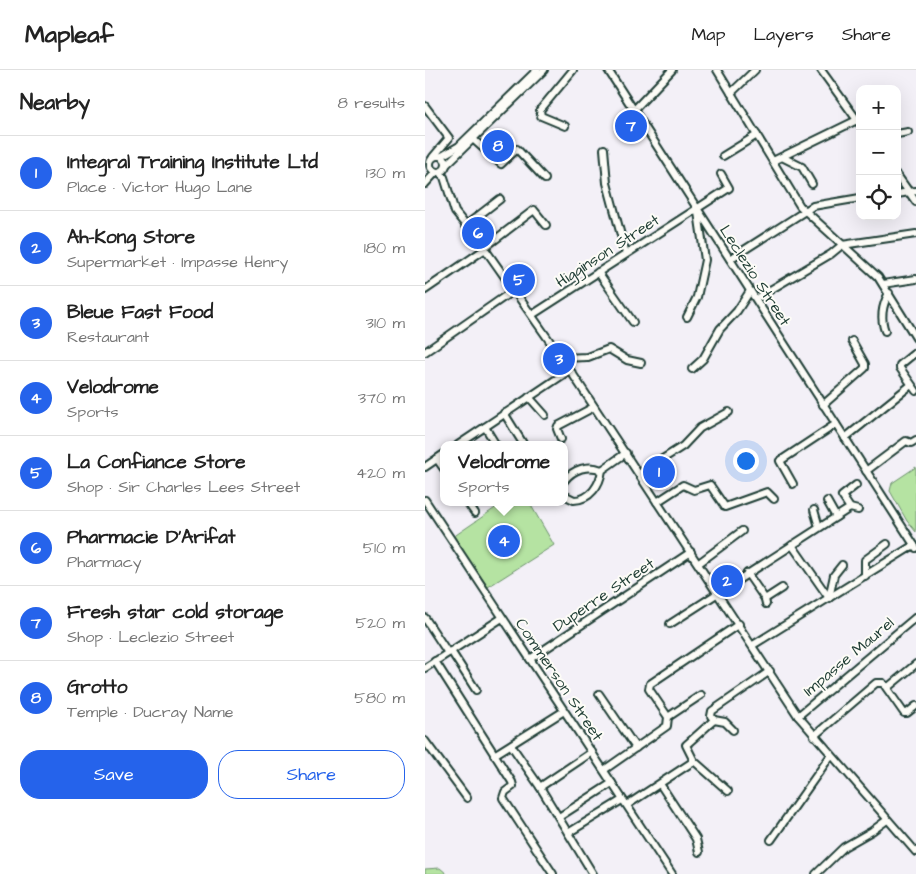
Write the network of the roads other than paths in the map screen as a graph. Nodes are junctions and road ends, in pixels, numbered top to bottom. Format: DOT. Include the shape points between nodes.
graph roads {
  1 [pos="537,70"];
  2 [pos="544,70"];
  3 [pos="573,70"];
  4 [pos="608,70"];
  5 [pos="672,70"];
  6 [pos="717,70"];
  7 [pos="755,70"];
  8 [pos="821,70"];
  9 [pos="731,93"];
  10 [pos="425,106"];
  11 [pos="633,110"];
  12 [pos="856,119"];
  13 [pos="856,123"];
  14 [pos="565,126"];
  15 [pos="908,132"];
  16 [pos="901,133"];
  17 [pos="757,135"];
  18 [pos="474,140"];
  19 [pos="604,149"];
  20 [pos="442,156"];
  21 [pos="723,156"];
  22 [pos="433,157"];
  23 [pos="782,157"];
  24 [pos="773,161"];
  25 [pos="428,167"];
  26 [pos="442,171"];
  27 [pos="721,174"];
  28 [pos="545,179"];
  29 [pos="901,179"];
  30 [pos="425,184"];
  31 [pos="812,184"];
  32 [pos="913,191"];
  33 [pos="500,199"];
  34 [pos="856,199"];
  35 [pos="916,202"];
  36 [pos="697,208"];
  37 [pos="805,210"];
  38 [pos="546,225"];
  39 [pos="465,226"];
  40 [pos="916,234"];
  41 [pos="842,245"];
  42 [pos="484,248"];
  43 [pos="626,254"];
  44 [pos="730,260"];
  45 [pos="598,272"];
  46 [pos="916,279"];
  47 [pos="883,284"];
  48 [pos="425,290"];
  49 [pos="514,290"];
  50 [pos="750,291"];
  51 [pos="889,293"];
  52 [pos="760,296"];
  53 [pos="532,315"];
  54 [pos="687,317"];
  55 [pos="633,322"];
  56 [pos="885,330"];
  57 [pos="916,338"];
  58 [pos="852,341"];
  59 [pos="425,352"];
  60 [pos="916,352"];
  61 [pos="561,358"];
  62 [pos="641,363"];
  63 [pos="692,369"];
  64 [pos="569,370"];
  65 [pos="911,385"];
  66 [pos="916,391"];
  67 [pos="529,397"];
  68 [pos="823,405"];
  69 [pos="594,407"];
  70 [pos="729,412"];
  71 [pos="504,413"];
  72 [pos="545,415"];
  73 [pos="836,424"];
  74 [pos="485,427"];
  75 [pos="845,438"];
  76 [pos="561,439"];
  77 [pos="916,440"];
  78 [pos="464,441"];
  79 [pos="494,441"];
  80 [pos="522,441"];
  81 [pos="626,453"];
  82 [pos="440,457"];
  83 [pos="437,459"];
  84 [pos="440,463"];
  85 [pos="425,467"];
  86 [pos="602,470"];
  87 [pos="866,471"];
  88 [pos="639,474"];
  89 [pos="568,476"];
  90 [pos="793,484"];
  91 [pos="855,485"];
  92 [pos="568,497"];
  93 [pos="774,498"];
  94 [pos="425,500"];
  95 [pos="827,501"];
  96 [pos="657,502"];
  97 [pos="470,506"];
  98 [pos="850,508"];
  99 [pos="814,510"];
  100 [pos="858,510"];
  101 [pos="475,514"];
  102 [pos="836,517"];
  103 [pos="819,527"];
  104 [pos="743,531"];
  105 [pos="887,544"];
  106 [pos="792,545"];
  107 [pos="915,547"];
  108 [pos="691,552"];
  109 [pos="699,563"];
  110 [pos="842,565"];
  111 [pos="747,573"];
  112 [pos="865,576"];
  113 [pos="782,588"];
  114 [pos="718,593"];
  115 [pos="829,598"];
  116 [pos="916,617"];
  117 [pos="425,618"];
  118 [pos="502,618"];
  119 [pos="670,624"];
  120 [pos="739,624"];
  121 [pos="753,645"];
  122 [pos="450,652"];
  123 [pos="530,659"];
  124 [pos="435,661"];
  125 [pos="916,664"];
  126 [pos="425,668"];
  127 [pos="770,671"];
  128 [pos="887,688"];
  129 [pos="476,690"];
  130 [pos="599,694"];
  131 [pos="701,695"];
  132 [pos="916,706"];
  133 [pos="564,711"];
  134 [pos="798,716"];
  135 [pos="668,719"];
  136 [pos="714,720"];
  137 [pos="733,730"];
  138 [pos="814,736"];
  139 [pos="425,741"];
  140 [pos="511,745"];
  141 [pos="636,748"];
  142 [pos="428,752"];
  143 [pos="593,752"];
  144 [pos="494,755"];
  145 [pos="831,755"];
  146 [pos="694,761"];
  147 [pos="603,770"];
  148 [pos="612,783"];
  149 [pos="660,784"];
  150 [pos="540,787"];
  151 [pos="728,791"];
  152 [pos="467,798"];
  153 [pos="624,802"];
  154 [pos="559,817"];
  155 [pos="887,820"];
  156 [pos="568,833"];
  157 [pos="771,840"];
  158 [pos="699,852"];
  159 [pos="916,852"];
  160 [pos="553,874"];
  161 [pos="593,874"];
  162 [pos="672,874"];
  163 [pos="816,874"];
  1 -- 20 [label="street" via="459,146"];
  2 -- 18 [label="street"];
  3 -- 14 [label="street" via="540,110 541,116"];
  4 -- 11 [label="street, Leclezio Street"];
  5 -- 11 [label="street"];
  6 -- 9 [label="street"];
  7 -- 9 [label="street"];
  8 -- 12 [label="street"];
  9 -- 17 [label="street"];
  10 -- 22 [label="street" via="449,138"];
  11 -- 36 [label="street, Leclezio Street"];
  13 -- 23 [label="street"];
  15 -- 16 [label="street"];
  17 -- 21 [label="street"];
  17 -- 24 [label="street"];
  18 -- 26 [label="street"];
  18 -- 28 [label="street" via="501,164 517,149"];
  19 -- 43 [label="street" via="607,183"];
  20 -- 22 [label="street"];
  20 -- 26 [label="street"];
  22 -- 25 [label="street"];
  23 -- 24 [label="street"];
  23 -- 31 [label="street" via="801,166"];
  24 -- 37 [label="street"];
  25 -- 26 [label="street"];
  26 -- 30 [label="street"];
  26 -- 39 [label="street" via="453,207"];
  27 -- 36 [label="street, Higginson Street" via="729,188"];
  29 -- 32 [label="street"];
  32 -- 35 [label="street"];
  33 -- 39 [label="street"];
  34 -- 37 [label="street" via="819,204"];
  36 -- 43 [label="street, Higginson Street"];
  36 -- 44 [label="street, Leclezio Street"];
  36 -- 54 [label="street" via="705,260 697,297"];
  37 -- 41 [label="street"];
  37 -- 44 [label="street"];
  38 -- 42 [label="street" via="534,210"];
  39 -- 42 [label="street"];
  40 -- 41 [label="street"];
  41 -- 47 [label="street"];
  41 -- 52 [label="street"];
  42 -- 48 [label="street"];
  42 -- 49 [label="street"];
  43 -- 45 [label="street, Higginson Street"];
  44 -- 50 [label="street, Leclezio Street"];
  45 -- 53 [label="street, Higginson Street"];
  45 -- 55 [label="street"];
  46 -- 47 [label="street"];
  47 -- 51 [label="street"];
  49 -- 53 [label="street"];
  49 -- 59 [label="street"];
  50 -- 63 [label="street" via="720,329 703,359"];
  50 -- 68 [label="street, Leclezio Street"];
  51 -- 56 [label="street" via="882,318"];
  51 -- 57 [label="street"];
  53 -- 61 [label="street"];
  58 -- 68 [label="street" via="865,368"];
  60 -- 65 [label="street" via="899,368"];
  61 -- 62 [label="street" via="588,357 609,349 627,360"];
  61 -- 64 [label="street"];
  64 -- 67 [label="street"];
  64 -- 69 [label="street"];
  65 -- 66 [label="street"];
  65 -- 75 [label="street"];
  67 -- 71 [label="street"];
  67 -- 72 [label="street"];
  68 -- 73 [label="street, Leclezio Street"];
  69 -- 76 [label="street" via="558,426"];
  69 -- 81 [label="street"];
  70 -- 88 [label="street" via="700,428 683,446"];
  71 -- 74 [label="street"];
  71 -- 80 [label="street"];
  73 -- 75 [label="street, Leclezio Street"];
  73 -- 90 [label="street" via="780,461"];
  74 -- 78 [label="street"];
  74 -- 79 [label="street"];
  75 -- 87 [label="street, Leclezio Street"];
  77 -- 87 [label="street" via="906,441"];
  81 -- 86 [label="street"];
  81 -- 88 [label="street"];
  82 -- 83 [label="street"];
  83 -- 84 [label="street"];
  83 -- 85 [label="street"];
  86 -- 89 [label="street" via="586,468"];
  86 -- 92 [label="street" via="599,483 586,497 574,500"];
  87 -- 107 [label="street, Leclezio Street"];
  88 -- 96 [label="street"];
  91 -- 98 [label="street" via="842,496"];
  93 -- 96 [label="street" via="767,492 725,507 710,485 695,490 683,485"];
  94 -- 118 [label="street, Commerson Street"];
  95 -- 102 [label="street"];
  96 -- 108 [label="street"];
  97 -- 101 [label="street"];
  98 -- 100 [label="street"];
  98 -- 102 [label="street"];
  99 -- 103 [label="street"];
  102 -- 103 [label="street"];
  103 -- 106 [label="street"];
  104 -- 109 [label="street"];
  105 -- 112 [label="street" via="865,560"];
  106 -- 111 [label="street"];
  106 -- 115 [label="street"];
  107 -- 112 [label="street"];
  108 -- 109 [label="street"];
  108 -- 123 [label="street, Duperre Street"];
  109 -- 114 [label="street"];
  110 -- 115 [label="street" via="834,575"];
  111 -- 113 [label="street" via="765,602"];
  111 -- 114 [label="street"];
  112 -- 115 [label="street"];
  114 -- 119 [label="street"];
  114 -- 120 [label="street"];
  115 -- 121 [label="street"];
  116 -- 134 [label="street, Impasse Maurel"];
  117 -- 122 [label="street"];
  118 -- 122 [label="street"];
  118 -- 123 [label="street, Commerson Street"];
  120 -- 121 [label="street"];
  120 -- 135 [label="street" via="650,684 649,688"];
  121 -- 127 [label="street"];
  122 -- 124 [label="street"];
  122 -- 129 [label="street"];
  123 -- 133 [label="street, Commerson Street"];
  124 -- 126 [label="street"];
  124 -- 144 [label="street"];
  125 -- 128 [label="street"];
  127 -- 134 [label="street"];
  127 -- 136 [label="street" via="712,711"];
  128 -- 132 [label="street" via="904,713"];
  128 -- 138 [label="street" via="883,683 876,683"];
  130 -- 141 [label="street"];
  131 -- 135 [label="street"];
  133 -- 140 [label="street"];
  133 -- 143 [label="street, Commerson Street"];
  134 -- 138 [label="street"];
  135 -- 141 [label="street" via="665,729"];
  136 -- 137 [label="street" via="725,722"];
  136 -- 146 [label="street" via="686,745"];
  138 -- 145 [label="street"];
  139 -- 142 [label="street"];
  140 -- 144 [label="street"];
  140 -- 150 [label="street"];
  141 -- 147 [label="street"];
  142 -- 152 [label="street"];
  143 -- 147 [label="street, Commerson Street"];
  143 -- 150 [label="street"];
  144 -- 160 [label="street" via="513,786 503,798"];
  145 -- 155 [label="street"];
  145 -- 157 [label="street"];
  146 -- 149 [label="street"];
  146 -- 151 [label="street"];
  147 -- 148 [label="street, Commerson Street"];
  148 -- 153 [label="street, Commerson Street"];
  148 -- 154 [label="street"];
  149 -- 153 [label="street"];
  149 -- 158 [label="street" via="696,839"];
  150 -- 154 [label="street"];
  153 -- 156 [label="street"];
  153 -- 162 [label="street, Commerson Street"];
  154 -- 156 [label="street"];
  155 -- 159 [label="street"];
  155 -- 163 [label="street" via="844,847"];
  156 -- 161 [label="street"];
}
